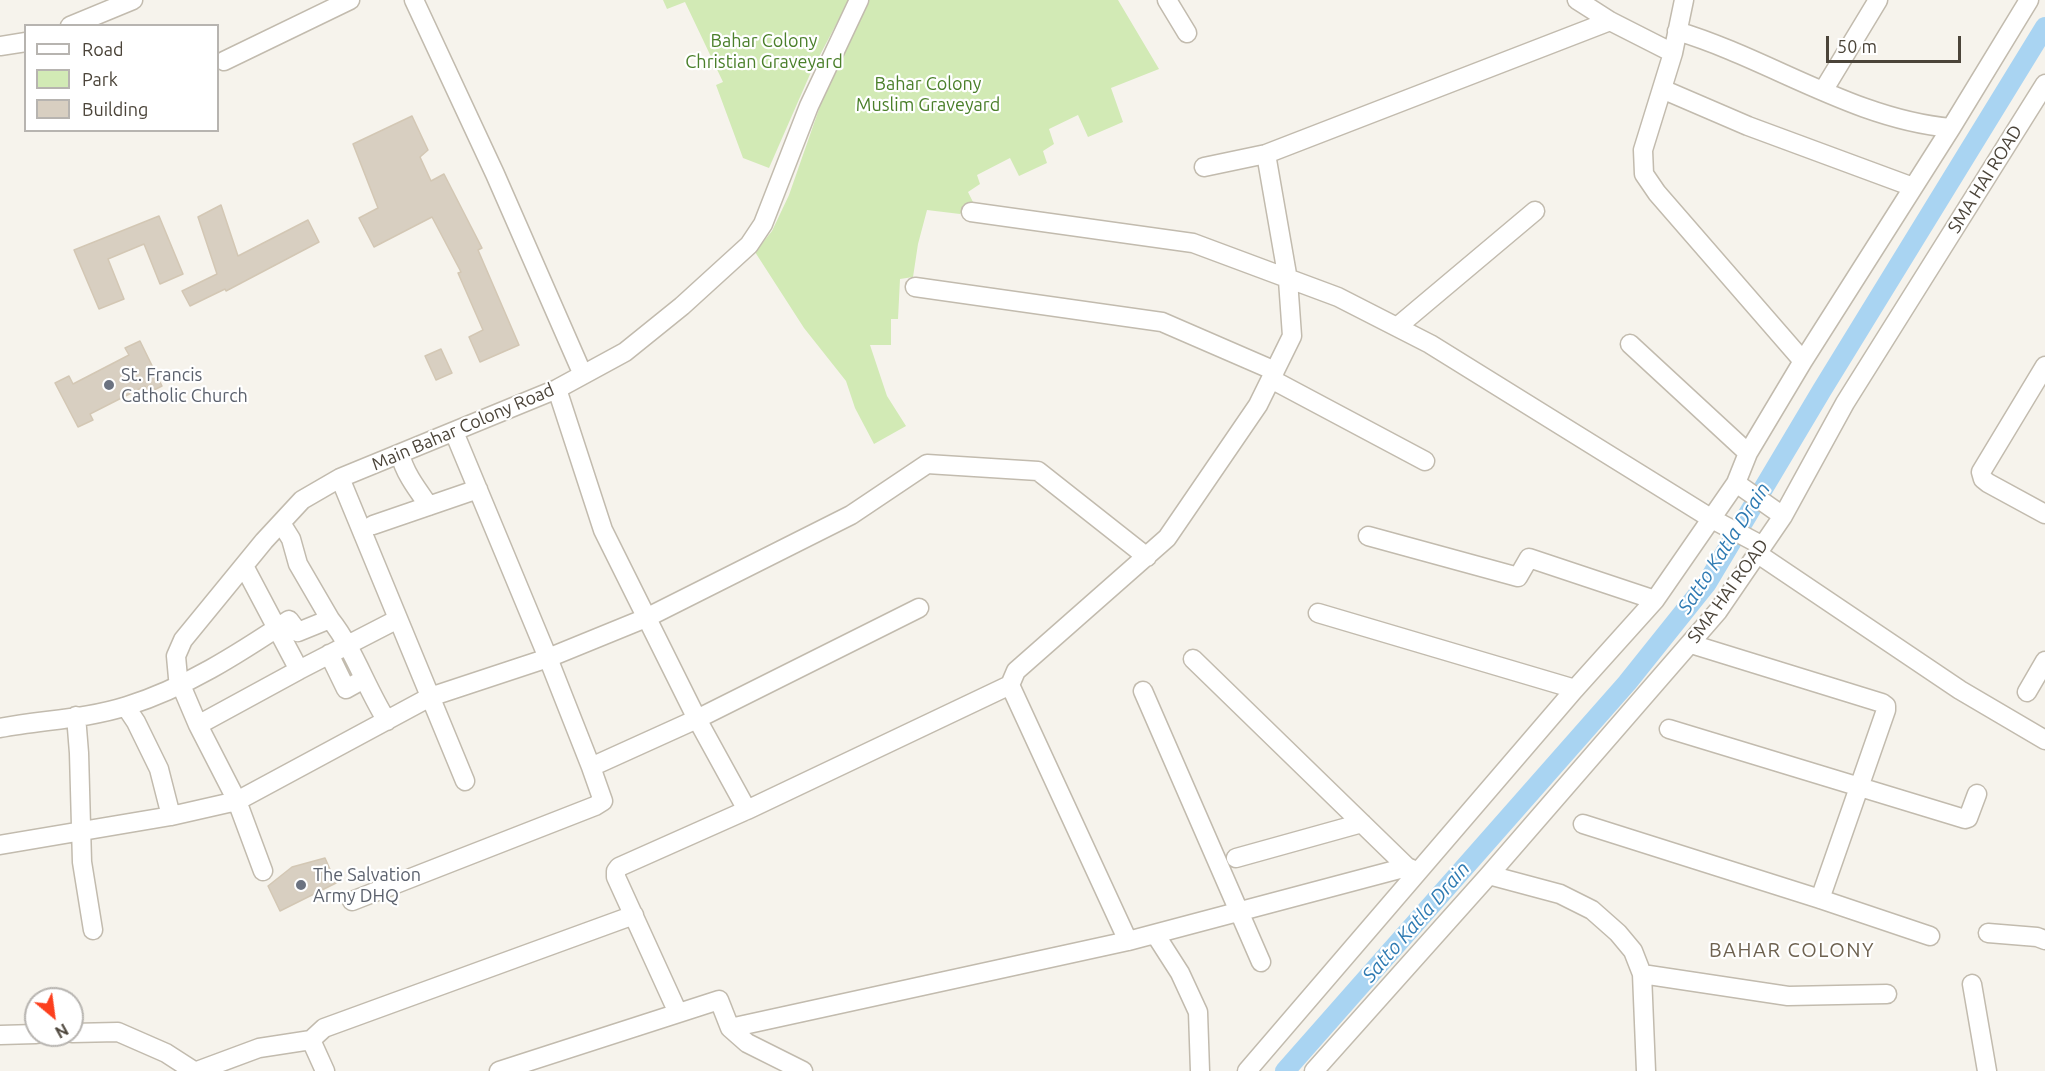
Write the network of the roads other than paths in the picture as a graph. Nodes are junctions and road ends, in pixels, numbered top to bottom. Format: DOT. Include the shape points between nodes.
graph roads {
  1 [pos="133,0"];
  2 [pos="350,0"];
  3 [pos="414,0"];
  4 [pos="859,0"];
  5 [pos="1167,0"];
  6 [pos="1576,0"];
  7 [pos="1684,0"];
  8 [pos="1878,0"];
  9 [pos="2029,0"];
  10 [pos="1610,21"];
  11 [pos="75,24"];
  12 [pos="1677,31"];
  13 [pos="1188,33"];
  14 [pos="24,42"];
  15 [pos="0,46"];
  16 [pos="1673,53"];
  17 [pos="224,61"];
  18 [pos="2045,84"];
  19 [pos="1662,89"];
  20 [pos="1823,91"];
  21 [pos="1951,128"];
  22 [pos="1266,154"];
  23 [pos="1204,167"];
  24 [pos="1913,187"];
  25 [pos="1535,211"];
  26 [pos="971,212"];
  27 [pos="1288,280"];
  28 [pos="915,286"];
  29 [pos="1397,327"];
  30 [pos="1630,344"];
  31 [pos="1803,361"];
  32 [pos="2045,366"];
  33 [pos="584,375"];
  34 [pos="1273,375"];
  35 [pos="557,389"];
  36 [pos="454,432"];
  37 [pos="1748,453"];
  38 [pos="399,454"];
  39 [pos="1425,461"];
  40 [pos="340,478"];
  41 [pos="1743,488"];
  42 [pos="478,489"];
  43 [pos="429,506"];
  44 [pos="1777,512"];
  45 [pos="2045,513"];
  46 [pos="1718,522"];
  47 [pos="281,523"];
  48 [pos="373,525"];
  49 [pos="1368,536"];
  50 [pos="1757,547"];
  51 [pos="1147,557"];
  52 [pos="244,566"];
  53 [pos="1655,600"];
  54 [pos="919,608"];
  55 [pos="1318,613"];
  56 [pos="646,618"];
  57 [pos="330,619"];
  58 [pos="398,619"];
  59 [pos="277,628"];
  60 [pos="1691,644"];
  61 [pos="347,645"];
  62 [pos="329,654"];
  63 [pos="548,658"];
  64 [pos="1193,659"];
  65 [pos="2045,662"];
  66 [pos="299,670"];
  67 [pos="364,679"];
  68 [pos="181,685"];
  69 [pos="1010,685"];
  70 [pos="1575,689"];
  71 [pos="1143,691"];
  72 [pos="2027,692"];
  73 [pos="430,697"];
  74 [pos="126,707"];
  75 [pos="76,716"];
  76 [pos="697,719"];
  77 [pos="387,721"];
  78 [pos="198,725"];
  79 [pos="0,728"];
  80 [pos="1669,729"];
  81 [pos="2045,740"];
  82 [pos="591,767"];
  83 [pos="465,781"];
  84 [pos="1860,787"];
  85 [pos="1977,794"];
  86 [pos="237,801"];
  87 [pos="747,810"];
  88 [pos="171,816"];
  89 [pos="1362,823"];
  90 [pos="1583,824"];
  91 [pos="83,831"];
  92 [pos="0,845"];
  93 [pos="1236,858"];
  94 [pos="1413,870"];
  95 [pos="263,871"];
  96 [pos="1489,875"];
  97 [pos="1820,899"];
  98 [pos="352,901"];
  99 [pos="1238,912"];
  100 [pos="634,915"];
  101 [pos="93,930"];
  102 [pos="1988,933"];
  103 [pos="1155,934"];
  104 [pos="1930,936"];
  105 [pos="2045,940"];
  106 [pos="1128,941"];
  107 [pos="1261,962"];
  108 [pos="1642,974"];
  109 [pos="1972,984"];
  110 [pos="1887,994"];
  111 [pos="678,1013"];
  112 [pos="730,1028"];
  113 [pos="84,1033"];
  114 [pos="24,1034"];
  115 [pos="0,1035"];
  116 [pos="310,1040"];
  117 [pos="196,1071"];
  118 [pos="325,1071"];
  119 [pos="499,1071"];
  120 [pos="803,1071"];
  121 [pos="1200,1071"];
  122 [pos="1247,1071"];
  123 [pos="1314,1071"];
  124 [pos="1646,1071"];
  125 [pos="1987,1071"];
  1 -- 11 [label="street"];
  2 -- 17 [label="street"];
  3 -- 33 [label="street"];
  4 -- 33 [label="street, Main Bahar Colony Road" via="809,106 763,224 749,245 625,352"];
  5 -- 13 [label="street"];
  6 -- 10 [label="street"];
  7 -- 12 [label="street"];
  8 -- 20 [label="street"];
  9 -- 21 [label="street"];
  10 -- 16 [label="street"];
  10 -- 22 [label="street"];
  12 -- 16 [label="street"];
  12 -- 20 [label="street"];
  14 -- 15 [label="street"];
  16 -- 19 [label="street"];
  18 -- 44 [label="street, SMA HAI ROAD"];
  19 -- 24 [label="street" via="1769,135"];
  19 -- 31 [label="street" via="1644,150 1644,174"];
  20 -- 21 [label="street" via="1870,111"];
  21 -- 24 [label="street"];
  22 -- 23 [label="street"];
  22 -- 27 [label="street"];
  24 -- 31 [label="street"];
  25 -- 29 [label="street"];
  26 -- 27 [label="street" via="1193,243"];
  27 -- 29 [label="street" via="1338,297"];
  27 -- 34 [label="street" via="1292,336"];
  28 -- 34 [label="street" via="1162,322"];
  29 -- 46 [label="street"];
  30 -- 37 [label="street"];
  31 -- 37 [label="street"];
  32 -- 45 [label="street" via="1981,472 1988,483"];
  33 -- 35 [label="street, Main Bahar Colony Road"];
  34 -- 39 [label="street"];
  34 -- 51 [label="street" via="1258,405 1167,538"];
  35 -- 36 [label="street, Main Bahar Colony Road"];
  35 -- 56 [label="street" via="603,530"];
  36 -- 38 [label="street, Main Bahar Colony Road"];
  36 -- 42 [label="street"];
  37 -- 41 [label="street"];
  38 -- 40 [label="street, Main Bahar Colony Road"];
  38 -- 43 [label="street" via="409,479"];
  40 -- 47 [label="street, Main Bahar Colony Road" via="302,500"];
  40 -- 58 [label="street"];
  41 -- 44 [label="street"];
  41 -- 46 [label="street"];
  42 -- 43 [label="street"];
  42 -- 63 [label="street"];
  43 -- 48 [label="street"];
  44 -- 50 [label="street, SMA HAI ROAD"];
  46 -- 50 [label="street"];
  46 -- 53 [label="street"];
  47 -- 52 [label="street, Main Bahar Colony Road"];
  47 -- 57 [label="street" via="291,539 298,564"];
  49 -- 53 [label="street" via="1518,577 1529,558"];
  50 -- 60 [label="street, SMA HAI ROAD" via="1718,611"];
  50 -- 81 [label="street" via="1960,690"];
  51 -- 56 [label="street" via="1038,471 927,464 851,515"];
  51 -- 69 [label="street" via="1016,671"];
  52 -- 59 [label="street"];
  52 -- 68 [label="street, Main Bahar Colony Road" via="183,640 176,656"];
  53 -- 70 [label="street"];
  54 -- 76 [label="street"];
  55 -- 70 [label="street"];
  56 -- 63 [label="street"];
  56 -- 76 [label="street"];
  57 -- 59 [label="street" via="298,633 289,620"];
  57 -- 61 [label="street"];
  58 -- 61 [label="street"];
  58 -- 73 [label="street"];
  59 -- 66 [label="street"];
  59 -- 68 [label="street"];
  60 -- 84 [label="street" via="1886,706"];
  60 -- 96 [label="street, SMA HAI ROAD"];
  61 -- 62 [label="street"];
  61 -- 67 [label="street"];
  62 -- 66 [label="street"];
  62 -- 67 [label="street" via="345,689"];
  63 -- 73 [label="street"];
  63 -- 82 [label="street"];
  64 -- 89 [label="street"];
  65 -- 72 [label="street"];
  66 -- 78 [label="street"];
  67 -- 77 [label="street"];
  68 -- 74 [label="street"];
  68 -- 78 [label="street, Main Bahar Colony Road"];
  69 -- 87 [label="street"];
  69 -- 106 [label="street"];
  70 -- 94 [label="street"];
  71 -- 99 [label="street"];
  73 -- 77 [label="street"];
  73 -- 83 [label="street"];
  74 -- 75 [label="street"];
  74 -- 88 [label="street" via="159,769"];
  75 -- 79 [label="street"];
  75 -- 91 [label="street"];
  76 -- 82 [label="street"];
  76 -- 87 [label="street"];
  77 -- 86 [label="street"];
  78 -- 86 [label="street, Main Bahar Colony Road"];
  80 -- 84 [label="street"];
  82 -- 98 [label="street" via="603,801 595,806"];
  84 -- 85 [label="street" via="1965,819"];
  84 -- 97 [label="street"];
  86 -- 88 [label="street"];
  86 -- 95 [label="street, Main Bahar Colony Road"];
  87 -- 100 [label="street" via="619,867 616,877"];
  88 -- 91 [label="street"];
  89 -- 93 [label="street"];
  89 -- 94 [label="street"];
  90 -- 97 [label="street"];
  91 -- 92 [label="street"];
  91 -- 101 [label="street" via="82,862"];
  94 -- 99 [label="street"];
  94 -- 122 [label="street"];
  96 -- 108 [label="street" via="1560,894 1592,910 1633,951"];
  96 -- 123 [label="street, SMA HAI ROAD"];
  97 -- 104 [label="street"];
  99 -- 103 [label="street"];
  99 -- 107 [label="street"];
  100 -- 111 [label="street"];
  100 -- 116 [label="street" via="324,1028"];
  102 -- 105 [label="street"];
  103 -- 106 [label="street"];
  103 -- 121 [label="street" via="1180,973 1198,1012"];
  106 -- 112 [label="street"];
  108 -- 110 [label="street" via="1788,996"];
  108 -- 124 [label="street"];
  109 -- 125 [label="street"];
  111 -- 112 [label="street" via="719,1000"];
  111 -- 119 [label="street"];
  112 -- 120 [label="street" via="747,1043"];
  113 -- 117 [label="street" via="118,1032"];
  114 -- 115 [label="street"];
  116 -- 117 [label="street" via="259,1048"];
  116 -- 118 [label="street"];
}
